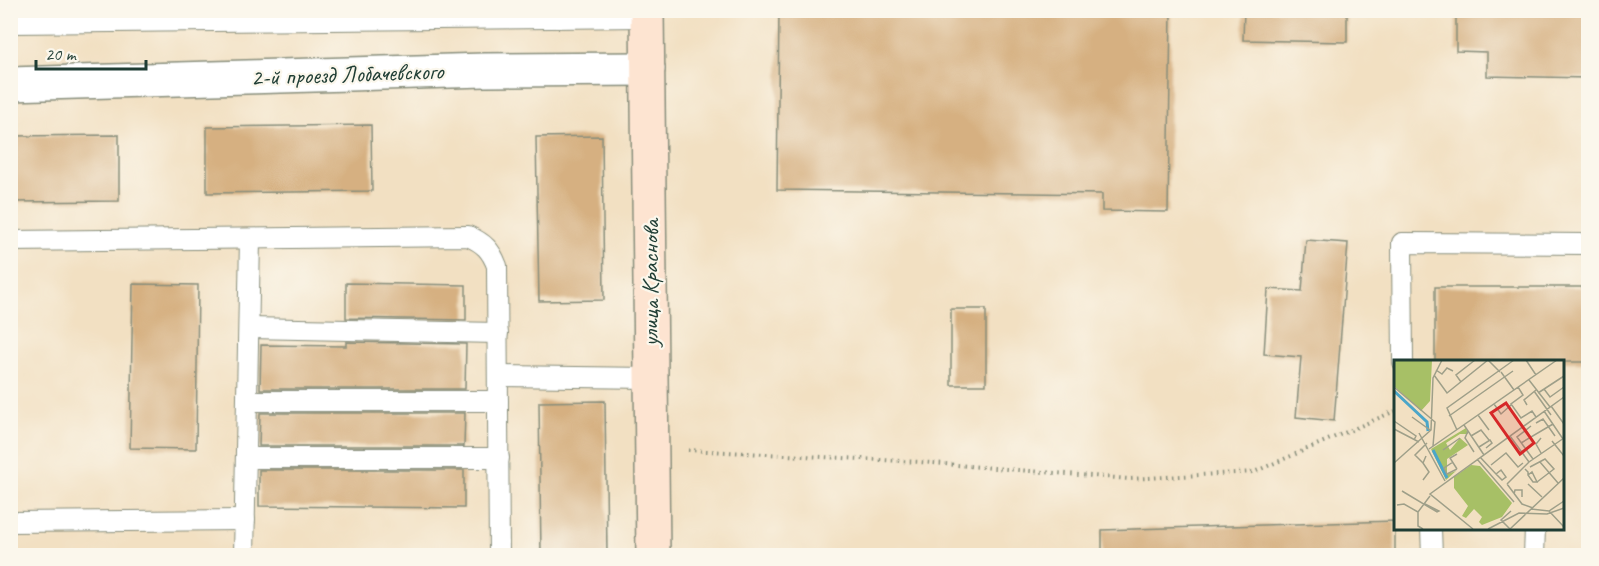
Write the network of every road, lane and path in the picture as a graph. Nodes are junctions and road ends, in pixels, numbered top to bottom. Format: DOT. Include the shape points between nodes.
graph roads {
  1 [pos="589,14"];
  2 [pos="647,14"];
  3 [pos="417,15"];
  4 [pos="278,16"];
  5 [pos="47,17"];
  6 [pos="10,23"];
  7 [pos="648,69"];
  8 [pos="10,84"];
  9 [pos="250,239"];
  10 [pos="10,241"];
  11 [pos="1588,244"];
  12 [pos="249,328"];
  13 [pos="498,333"];
  14 [pos="1404,360"];
  15 [pos="498,376"];
  16 [pos="650,378"];
  17 [pos="247,401"];
  18 [pos="498,401"];
  19 [pos="1394,411"];
  20 [pos="651,448"];
  21 [pos="247,458"];
  22 [pos="498,458"];
  23 [pos="246,520"];
  24 [pos="10,522"];
  25 [pos="1431,530"];
  26 [pos="1535,530"];
  27 [pos="244,555"];
  28 [pos="499,555"];
  29 [pos="653,555"];
  30 [pos="1432,555"];
  31 [pos="1534,555"];
  1 -- 2 [label="lane"];
  1 -- 3 [label="lane"];
  2 -- 7 [label="street, улица Краснова"];
  3 -- 4 [label="lane"];
  4 -- 5 [label="lane"];
  5 -- 6 [label="lane"];
  7 -- 8 [label="street, 2-й проезд Лобачевского"];
  7 -- 16 [label="street, улица Краснова"];
  9 -- 10 [label="lane"];
  9 -- 12 [label="lane"];
  9 -- 13 [label="lane" via="468,236 492,252 497,266"];
  11 -- 14 [label="lane" via="1402,243"];
  12 -- 13 [label="lane"];
  12 -- 17 [label="lane"];
  13 -- 15 [label="lane"];
  15 -- 16 [label="lane"];
  15 -- 18 [label="lane"];
  16 -- 20 [label="street, улица Краснова"];
  17 -- 18 [label="lane"];
  17 -- 21 [label="lane"];
  18 -- 22 [label="lane"];
  19 -- 20 [label="path" via="1254,472 1129,479 920,462"];
  20 -- 29 [label="street, улица Краснова"];
  21 -- 22 [label="lane"];
  21 -- 23 [label="lane"];
  22 -- 28 [label="lane"];
  23 -- 24 [label="lane"];
  23 -- 27 [label="lane"];
  25 -- 30 [label="lane"];
  26 -- 31 [label="lane"];
}
